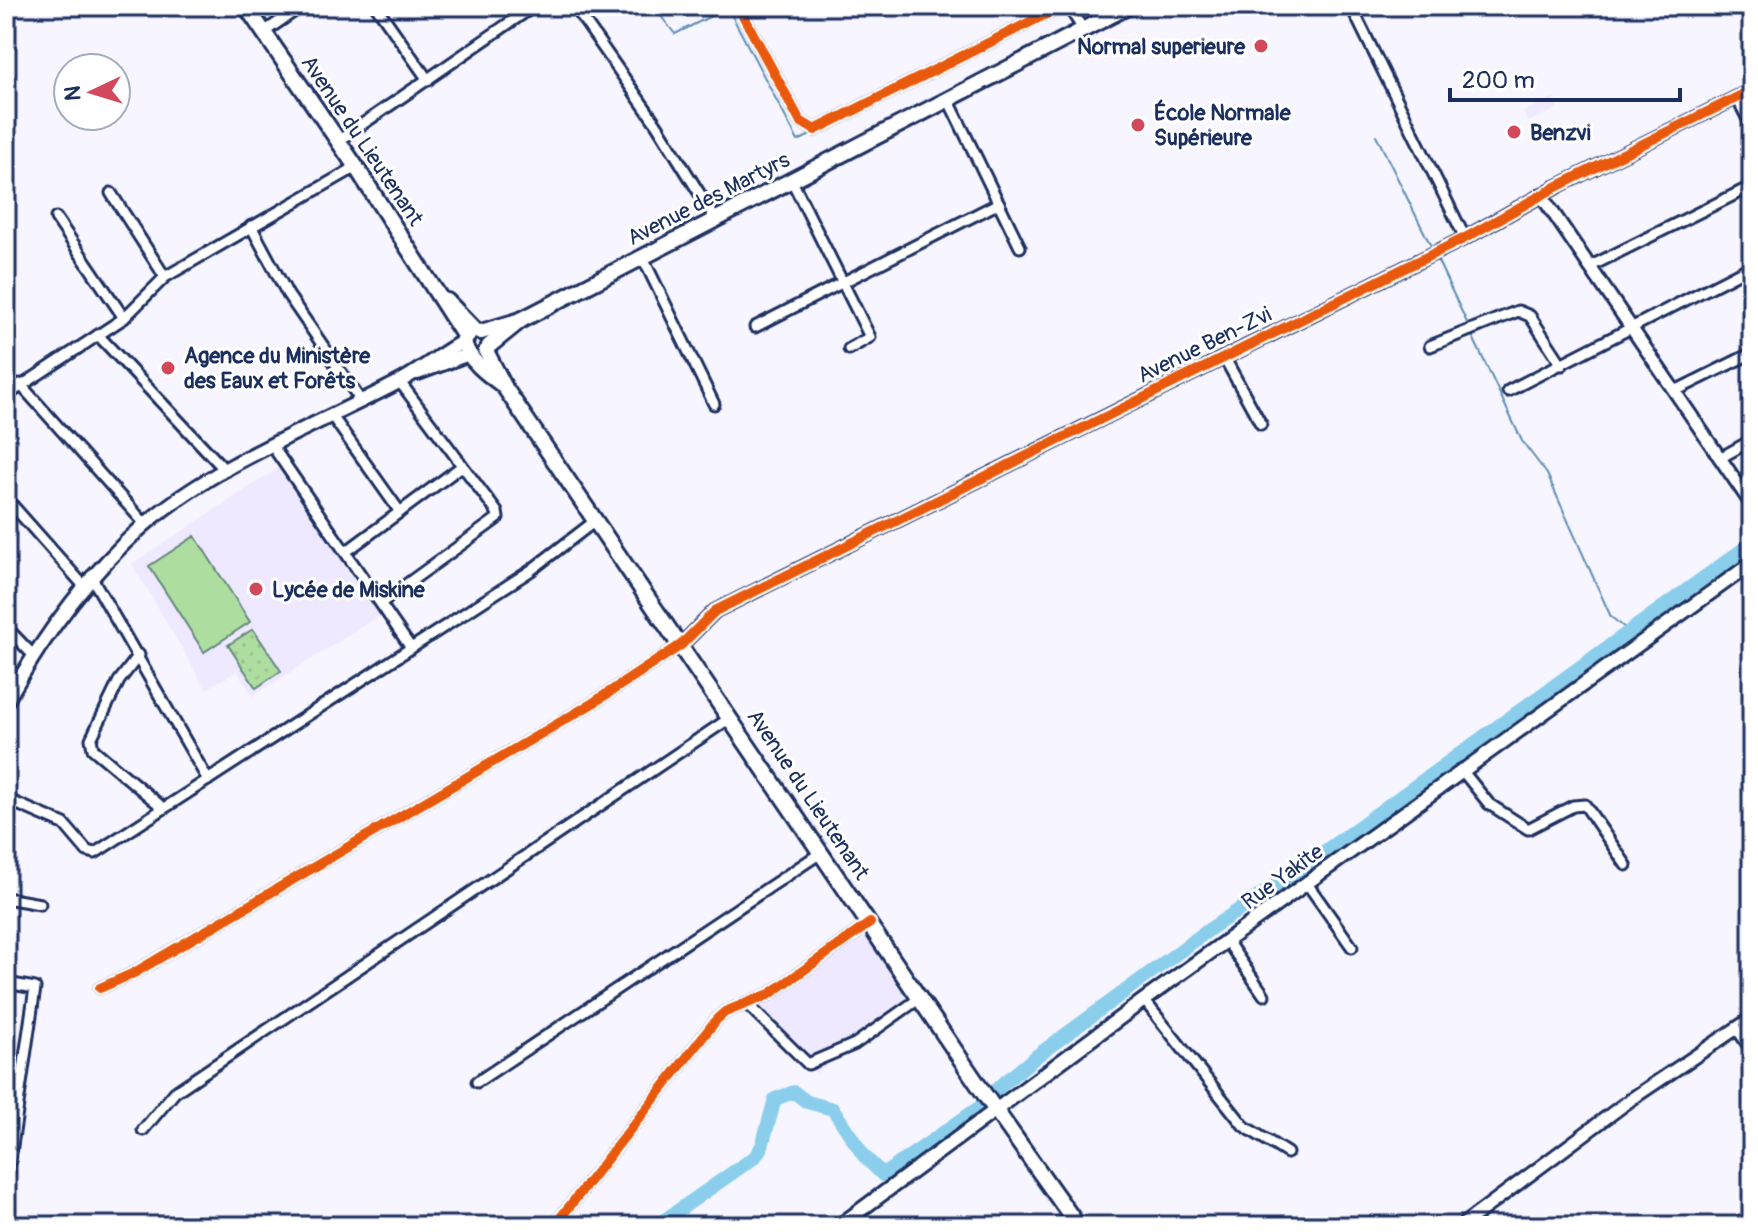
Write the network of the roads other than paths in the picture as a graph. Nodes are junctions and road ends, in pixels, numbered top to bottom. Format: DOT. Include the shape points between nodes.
graph roads {
  1 [pos="246,6"];
  2 [pos="302,6"];
  3 [pos="376,6"];
  4 [pos="534,6"];
  5 [pos="574,6"];
  6 [pos="738,6"];
  7 [pos="1062,6"];
  8 [pos="1068,6"];
  9 [pos="1129,6"];
  10 [pos="1351,6"];
  11 [pos="1083,29"];
  12 [pos="264,32"];
  13 [pos="428,80"];
  14 [pos="1752,90"];
  15 [pos="1737,98"];
  16 [pos="948,99"];
  17 [pos="1752,127"];
  18 [pos="338,141"];
  19 [pos="356,167"];
  20 [pos="792,181"];
  21 [pos="1752,186"];
  22 [pos="111,193"];
  23 [pos="1541,195"];
  24 [pos="999,203"];
  25 [pos="56,218"];
  26 [pos="716,220"];
  27 [pos="251,226"];
  28 [pos="1465,238"];
  29 [pos="1020,247"];
  30 [pos="642,256"];
  31 [pos="1752,266"];
  32 [pos="1589,267"];
  33 [pos="165,277"];
  34 [pos="845,285"];
  35 [pos="124,318"];
  36 [pos="755,327"];
  37 [pos="1631,329"];
  38 [pos="98,335"];
  39 [pos="475,344"];
  40 [pos="1430,346"];
  41 [pos="849,349"];
  42 [pos="1752,353"];
  43 [pos="1224,357"];
  44 [pos="1562,365"];
  45 [pos="406,378"];
  46 [pos="20,384"];
  47 [pos="1508,391"];
  48 [pos="1675,391"];
  49 [pos="6,396"];
  50 [pos="361,401"];
  51 [pos="714,404"];
  52 [pos="332,416"];
  53 [pos="1261,424"];
  54 [pos="1752,440"];
  55 [pos="273,447"];
  56 [pos="1720,458"];
  57 [pos="462,466"];
  58 [pos="226,471"];
  59 [pos="6,498"];
  60 [pos="1752,505"];
  61 [pos="400,512"];
  62 [pos="595,521"];
  63 [pos="145,524"];
  64 [pos="347,551"];
  65 [pos="1752,563"];
  66 [pos="88,581"];
  67 [pos="382,602"];
  68 [pos="6,627"];
  69 [pos="681,645"];
  70 [pos="411,648"];
  71 [pos="33,655"];
  72 [pos="139,655"];
  73 [pos="6,702"];
  74 [pos="730,718"];
  75 [pos="1461,769"];
  76 [pos="208,780"];
  77 [pos="6,799"];
  78 [pos="162,807"];
  79 [pos="822,852"];
  80 [pos="1626,865"];
  81 [pos="1306,882"];
  82 [pos="6,898"];
  83 [pos="40,904"];
  84 [pos="870,923"];
  85 [pos="1227,941"];
  86 [pos="1352,947"];
  87 [pos="6,983"];
  88 [pos="100,988"];
  89 [pos="1264,995"];
  90 [pos="920,998"];
  91 [pos="1144,1000"];
  92 [pos="747,1004"];
  93 [pos="1752,1018"];
  94 [pos="1737,1029"];
  95 [pos="1752,1051"];
  96 [pos="477,1082"];
  97 [pos="992,1105"];
  98 [pos="143,1130"];
  99 [pos="1287,1153"];
  100 [pos="6,1187"];
  101 [pos="554,1226"];
  102 [pos="839,1226"];
  103 [pos="1078,1226"];
  104 [pos="1461,1226"];
  1 -- 12 [label="main road, Avenue du Lieutenant"];
  2 -- 12 [label="street"];
  3 -- 13 [label="street"];
  4 -- 13 [label="street"];
  5 -- 26 [label="street"];
  6 -- 7 [label="street" via="800,121 815,130"];
  8 -- 11 [label="street"];
  9 -- 11 [label="main road, Avenue des Martyrs"];
  10 -- 28 [label="street"];
  11 -- 16 [label="main road, Avenue des Martyrs"];
  12 -- 18 [label="main road, Avenue du Lieutenant"];
  13 -- 18 [label="street"];
  14 -- 15 [label="street, Avenue Ben-Zvi"];
  15 -- 17 [label="street"];
  15 -- 23 [label="street, Avenue Ben-Zvi"];
  16 -- 20 [label="main road, Avenue des Martyrs"];
  16 -- 24 [label="street"];
  18 -- 19 [label="main road, Avenue du Lieutenant"];
  19 -- 27 [label="street"];
  19 -- 39 [label="main road, Avenue du Lieutenant" via="443,298 450,318"];
  20 -- 26 [label="main road, Avenue des Martyrs"];
  20 -- 34 [label="street"];
  21 -- 32 [label="street"];
  22 -- 33 [label="street"];
  23 -- 28 [label="street, Avenue Ben-Zvi"];
  23 -- 32 [label="street"];
  24 -- 29 [label="street"];
  24 -- 34 [label="street"];
  25 -- 35 [label="street"];
  26 -- 30 [label="main road, Avenue des Martyrs"];
  27 -- 33 [label="street"];
  27 -- 50 [label="street" via="288,295"];
  28 -- 43 [label="street, Avenue Ben-Zvi"];
  30 -- 39 [label="main road, Avenue des Martyrs"];
  30 -- 51 [label="street"];
  31 -- 37 [label="street"];
  32 -- 37 [label="street"];
  33 -- 35 [label="street"];
  34 -- 36 [label="street"];
  34 -- 41 [label="street" via="870,337"];
  35 -- 38 [label="street"];
  37 -- 44 [label="street"];
  37 -- 48 [label="street"];
  38 -- 46 [label="street"];
  38 -- 58 [label="street"];
  39 -- 45 [label="main road, Avenue des Martyrs"];
  39 -- 62 [label="main road, Avenue du Lieutenant" via="485,373 504,386"];
  40 -- 44 [label="street" via="1518,311 1530,316"];
  42 -- 48 [label="street"];
  43 -- 53 [label="street"];
  43 -- 69 [label="street, Avenue Ben-Zvi" via="715,611"];
  44 -- 47 [label="street"];
  45 -- 50 [label="main road, Avenue des Martyrs"];
  45 -- 57 [label="street"];
  46 -- 49 [label="street"];
  46 -- 63 [label="street"];
  48 -- 56 [label="street"];
  50 -- 52 [label="main road, Avenue des Martyrs"];
  52 -- 55 [label="main road, Avenue des Martyrs"];
  52 -- 61 [label="street"];
  54 -- 56 [label="street"];
  55 -- 58 [label="main road, Avenue des Martyrs"];
  55 -- 64 [label="street"];
  56 -- 60 [label="street"];
  57 -- 61 [label="street"];
  57 -- 67 [label="street" via="497,512 496,523"];
  58 -- 63 [label="main road, Avenue des Martyrs"];
  59 -- 66 [label="street"];
  61 -- 64 [label="street"];
  62 -- 69 [label="main road, Avenue du Lieutenant"];
  62 -- 70 [label="street" via="530,571"];
  63 -- 66 [label="main road, Avenue des Martyrs"];
  64 -- 67 [label="street"];
  65 -- 75 [label="main road, Rue Yakite"];
  66 -- 71 [label="main road, Avenue des Martyrs"];
  66 -- 72 [label="street"];
  67 -- 70 [label="street"];
  68 -- 71 [label="street"];
  69 -- 74 [label="main road, Avenue du Lieutenant"];
  69 -- 88 [label="street" via="593,703 134,973"];
  70 -- 76 [label="street"];
  71 -- 73 [label="main road, Avenue des Martyrs"];
  72 -- 76 [label="street"];
  72 -- 78 [label="street" via="119,681 91,739 93,749"];
  74 -- 79 [label="main road, Avenue du Lieutenant"];
  74 -- 98 [label="street" via="175,1092"];
  75 -- 80 [label="street" via="1484,800 1528,829 1585,805"];
  75 -- 81 [label="main road, Rue Yakite"];
  76 -- 78 [label="street"];
  77 -- 78 [label="street" via="64,824 91,854"];
  79 -- 84 [label="main road, Avenue du Lieutenant"];
  79 -- 96 [label="street"];
  81 -- 85 [label="main road, Rue Yakite"];
  81 -- 86 [label="street"];
  82 -- 83 [label="street"];
  84 -- 90 [label="main road, Avenue du Lieutenant"];
  84 -- 92 [label="street" via="770,994"];
  85 -- 89 [label="street"];
  85 -- 91 [label="main road, Rue Yakite"];
  87 -- 100 [label="street" via="35,988"];
  90 -- 92 [label="street" via="855,1044 808,1064"];
  90 -- 97 [label="main road, Avenue du Lieutenant"];
  91 -- 97 [label="main road, Rue Yakite"];
  91 -- 99 [label="street" via="1244,1126"];
  92 -- 101 [label="street" via="717,1019"];
  93 -- 94 [label="street"];
  94 -- 95 [label="street"];
  94 -- 104 [label="street" via="1630,1100"];
  97 -- 102 [label="main road, Rue Yakite"];
  97 -- 103 [label="main road, Avenue du Lieutenant"];
}
